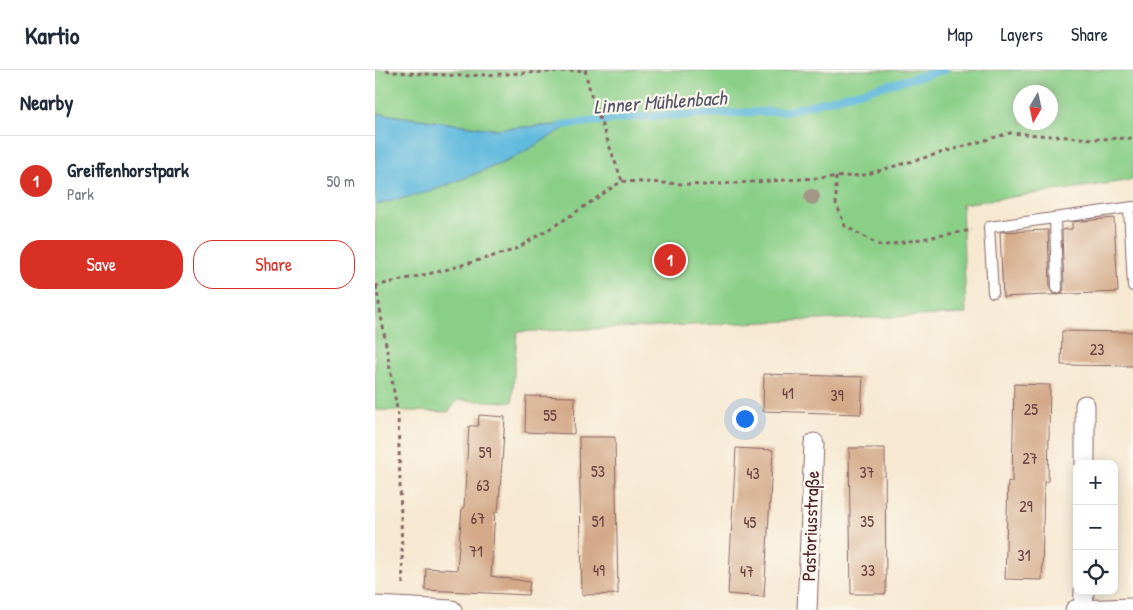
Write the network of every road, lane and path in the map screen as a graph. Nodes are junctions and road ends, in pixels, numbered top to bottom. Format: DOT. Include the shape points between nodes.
graph roads {
  1 [pos="386,70"];
  2 [pos="586,70"];
  3 [pos="1133,138"];
  4 [pos="836,177"];
  5 [pos="622,181"];
  6 [pos="1131,208"];
  7 [pos="1055,218"];
  8 [pos="989,228"];
  9 [pos="376,286"];
  10 [pos="1133,286"];
  11 [pos="1057,288"];
  12 [pos="993,292"];
  13 [pos="1085,405"];
  14 [pos="814,443"];
  15 [pos="1085,460"];
  16 [pos="1084,595"];
  17 [pos="375,606"];
  18 [pos="404,607"];
  19 [pos="1133,608"];
  20 [pos="452,610"];
  21 [pos="807,610"];
  22 [pos="1075,610"];
  23 [pos="1083,610"];
  1 -- 2 [label="path" via="462,76"];
  2 -- 5 [label="path" via="591,95"];
  3 -- 4 [label="path" via="1095,140 1010,134 864,175"];
  4 -- 5 [label="path" via="704,185"];
  4 -- 8 [label="path" via="836,203 845,226 881,246"];
  5 -- 9 [label="path" via="514,250"];
  6 -- 7 [label="lane"];
  6 -- 10 [label="lane"];
  7 -- 8 [label="lane"];
  7 -- 11 [label="lane"];
  8 -- 12 [label="lane"];
  9 -- 18 [label="path" via="398,415"];
  13 -- 15 [label="street"];
  14 -- 21 [label="street, Pastoriusstraße"];
  16 -- 23 [label="street"];
  17 -- 18 [label="street"];
  18 -- 20 [label="street"];
  19 -- 23 [label="street"];
  22 -- 23 [label="street"];
}
